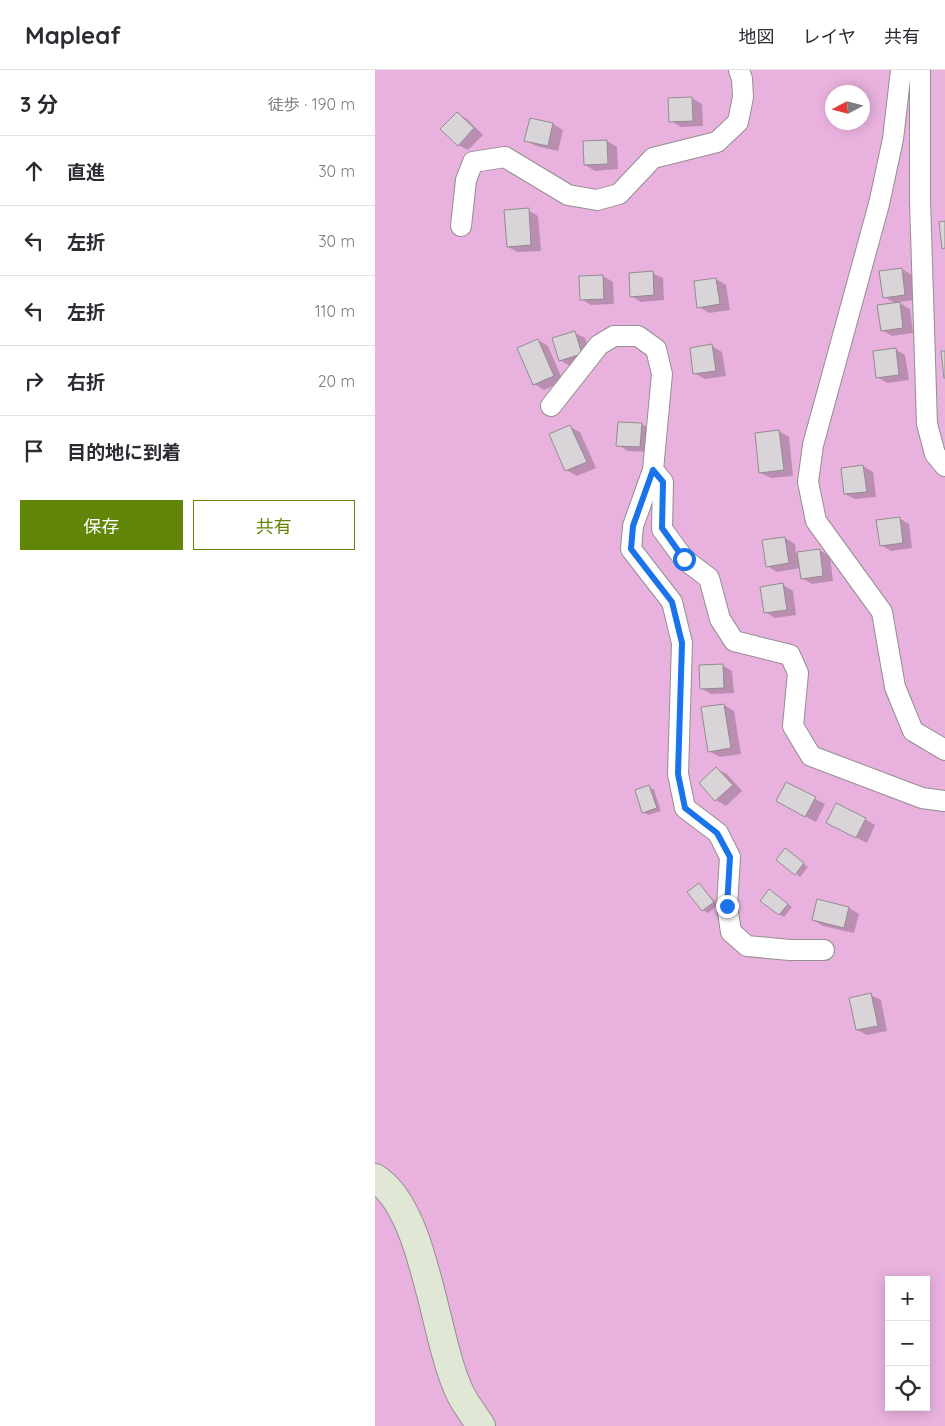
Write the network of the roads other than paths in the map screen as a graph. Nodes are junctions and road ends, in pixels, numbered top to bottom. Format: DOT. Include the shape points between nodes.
graph roads {
  1 [pos="739,70"];
  2 [pos="901,70"];
  3 [pos="920,70"];
  4 [pos="461,226"];
  5 [pos="551,406"];
  6 [pos="945,466"];
  7 [pos="653,470"];
  8 [pos="945,750"];
  9 [pos="945,801"];
  10 [pos="824,950"];
  11 [pos="375,1178"];
  12 [pos="481,1426"];
  1 -- 4 [label="street" via="743,97 738,122 717,142 653,158 619,194 597,200 568,195 505,157 473,162 466,180"];
  2 -- 8 [label="street" via="893,139 879,204 813,445 808,482 815,521 881,612 895,687 913,731"];
  3 -- 6 [label="street" via="920,200 927,424 935,454"];
  5 -- 7 [label="street" via="599,345 613,336 638,336 656,349 661,374"];
  7 -- 9 [label="street" via="663,482 662,528 684,559 709,578 719,619 734,641 790,655 798,674 793,726 811,756 922,798"];
  7 -- 10 [label="street" via="633,526 631,549 672,602 682,643 678,774 685,808 717,833 730,857 727,906 731,932 747,946"];
  11 -- 12 [label="street" via="392,1193 411,1227 460,1393"];
}
